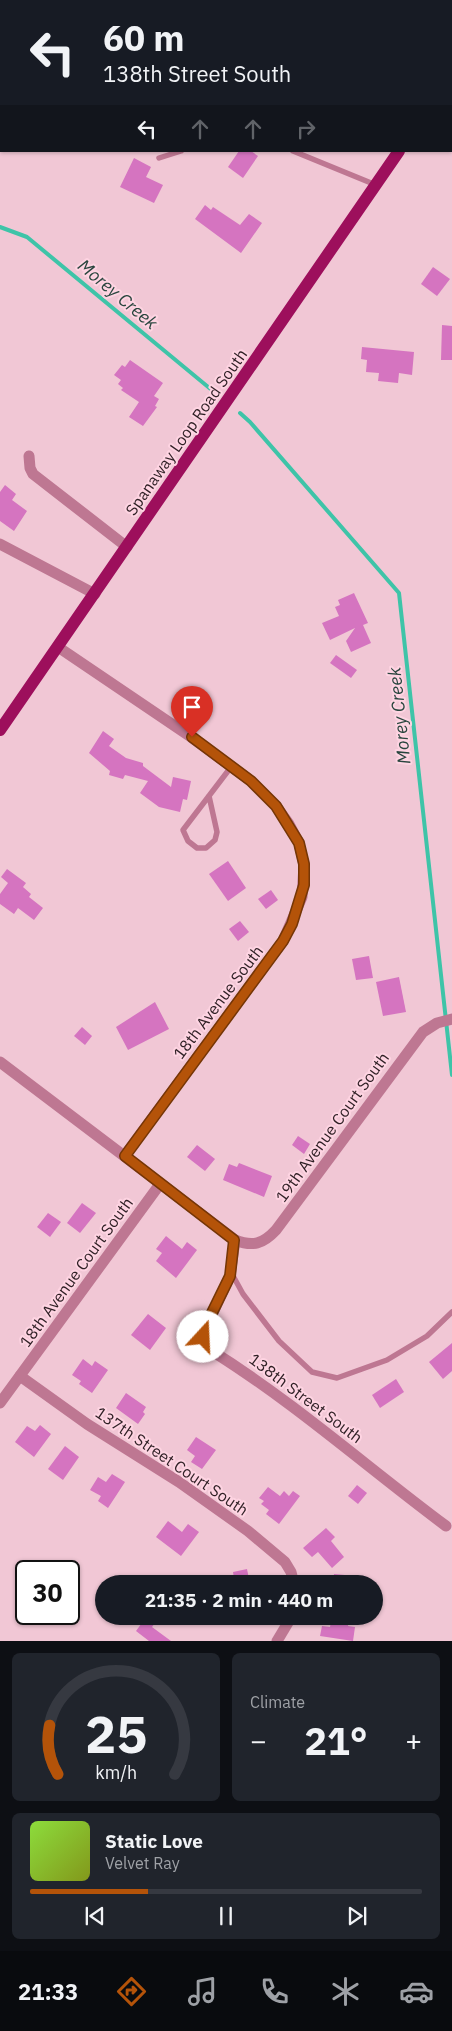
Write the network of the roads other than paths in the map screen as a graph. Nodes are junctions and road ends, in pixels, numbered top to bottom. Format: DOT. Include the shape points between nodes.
graph roads {
  1 [pos="179,152"];
  2 [pos="294,152"];
  3 [pos="398,152"];
  4 [pos="159,158"];
  5 [pos="376,185"];
  6 [pos="28,456"];
  7 [pos="0,544"];
  8 [pos="127,547"];
  9 [pos="95,594"];
  10 [pos="58,647"];
  11 [pos="0,730"];
  12 [pos="232,766"];
  13 [pos="209,796"];
  14 [pos="452,1019"];
  15 [pos="0,1062"];
  16 [pos="125,1156"];
  17 [pos="160,1184"];
  18 [pos="234,1240"];
  19 [pos="231,1272"];
  20 [pos="452,1312"];
  21 [pos="20,1376"];
  22 [pos="0,1403"];
  23 [pos="446,1526"];
  24 [pos="292,1575"];
  25 [pos="287,1625"];
  26 [pos="277,1641"];
  1 -- 4 [label="lane"];
  2 -- 5 [label="lane"];
  3 -- 5 [label="main road, Spanaway Loop Road South"];
  5 -- 8 [label="main road, Spanaway Loop Road South"];
  6 -- 8 [label="street" via="33,474"];
  7 -- 9 [label="street"];
  8 -- 9 [label="main road, Spanaway Loop Road South"];
  9 -- 10 [label="main road, Spanaway Loop Road South"];
  10 -- 11 [label="main road, Spanaway Loop Road South"];
  10 -- 12 [label="street, 18th Avenue South"];
  12 -- 13 [label="lane"];
  12 -- 16 [label="street, 18th Avenue South" via="276,806 292,830 302,854 305,874 302,898 283,941"];
  13 -- 13 [label="lane" via="183,830 188,841 197,848 206,848 215,840 217,832"];
  14 -- 18 [label="street, 19th Avenue Court South" via="428,1028 417,1040 268,1238 254,1245"];
  15 -- 16 [label="street"];
  16 -- 17 [label="street"];
  17 -- 18 [label="street"];
  17 -- 21 [label="street, 18th Avenue Court South"];
  18 -- 19 [label="street, 138th Street South"];
  19 -- 20 [label="lane" via="243,1294 279,1341 312,1372 337,1378 387,1360 427,1336"];
  19 -- 23 [label="street, 138th Street South" via="204,1332 203,1337 212,1352 296,1408"];
  21 -- 22 [label="street, 18th Avenue Court South"];
  21 -- 24 [label="street, 137th Street Court South" via="248,1531 285,1562"];
  25 -- 26 [label="street"];
}
